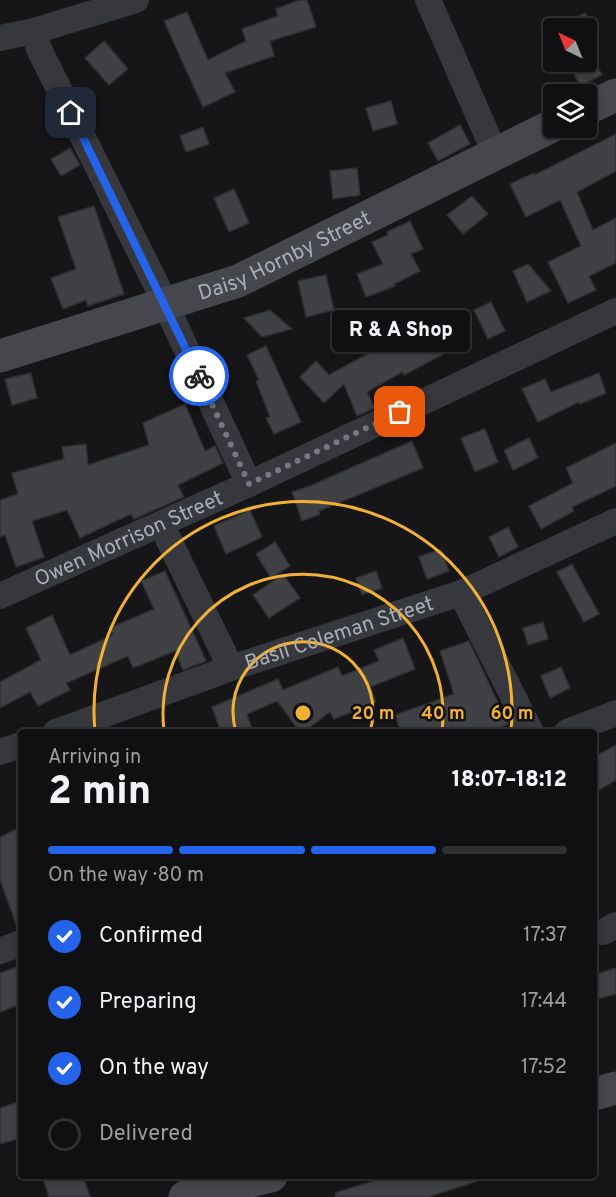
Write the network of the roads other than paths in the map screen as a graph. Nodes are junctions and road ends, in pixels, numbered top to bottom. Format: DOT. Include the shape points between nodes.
graph roads {
  1 [pos="136,0"];
  2 [pos="428,0"];
  3 [pos="34,31"];
  4 [pos="0,38"];
  5 [pos="616,95"];
  6 [pos="597,104"];
  7 [pos="543,129"];
  8 [pos="495,153"];
  9 [pos="165,306"];
  10 [pos="616,311"];
  11 [pos="0,356"];
  12 [pos="249,484"];
  13 [pos="616,521"];
  14 [pos="161,524"];
  15 [pos="461,594"];
  16 [pos="0,596"];
  17 [pos="231,668"];
  18 [pos="616,712"];
  19 [pos="64,729"];
  20 [pos="529,729"];
  21 [pos="574,729"];
  22 [pos="18,746"];
  23 [pos="0,752"];
  24 [pos="18,944"];
  25 [pos="0,951"];
  26 [pos="616,1088"];
  27 [pos="597,1093"];
  28 [pos="260,1179"];
  29 [pos="185,1197"];
  1 -- 3 [label="street"];
  2 -- 8 [label="street"];
  3 -- 4 [label="street"];
  3 -- 9 [label="street" via="39,49"];
  5 -- 6 [label="street"];
  7 -- 8 [label="street, Daisy Hornby Street"];
  8 -- 9 [label="street, Daisy Hornby Street" via="238,281"];
  9 -- 11 [label="street, Daisy Hornby Street"];
  9 -- 12 [label="street"];
  10 -- 12 [label="street, Owen Morrison Street"];
  12 -- 14 [label="street, Owen Morrison Street"];
  13 -- 15 [label="street, Basil Coleman Street"];
  14 -- 16 [label="street, Owen Morrison Street"];
  14 -- 17 [label="street"];
  15 -- 17 [label="street, Basil Coleman Street"];
  15 -- 20 [label="street"];
  17 -- 19 [label="street, Basil Coleman Street"];
  18 -- 21 [label="street"];
  22 -- 23 [label="street"];
  24 -- 25 [label="street"];
  26 -- 27 [label="street"];
  28 -- 29 [label="street"];
}
